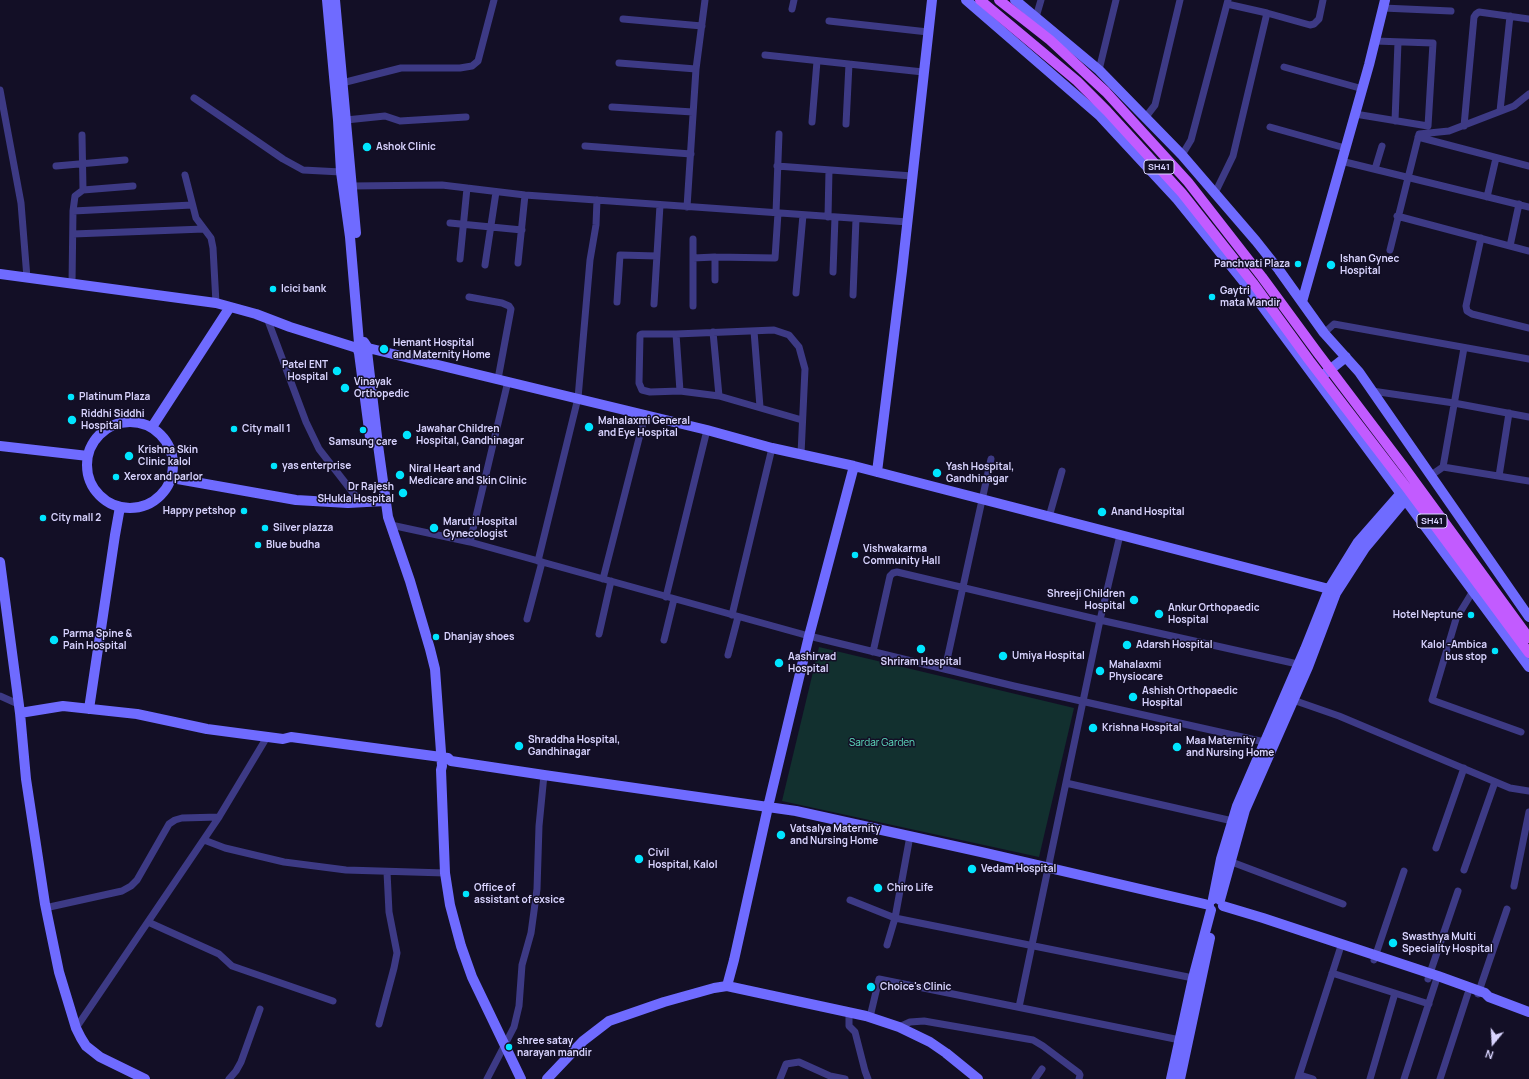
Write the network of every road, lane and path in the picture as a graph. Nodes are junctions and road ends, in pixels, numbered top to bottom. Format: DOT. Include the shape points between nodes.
graph roads {
  1 [pos="327,0"];
  2 [pos="335,0"];
  3 [pos="494,0"];
  4 [pos="706,0"];
  5 [pos="794,0"];
  6 [pos="932,0"];
  7 [pos="966,0"];
  8 [pos="980,0"];
  9 [pos="999,0"];
  10 [pos="1015,0"];
  11 [pos="1041,0"];
  12 [pos="1116,0"];
  13 [pos="1180,0"];
  14 [pos="1323,0"];
  15 [pos="1228,2"];
  16 [pos="1384,4"];
  17 [pos="792,9"];
  18 [pos="1451,11"];
  19 [pos="1267,13"];
  20 [pos="1510,16"];
  21 [pos="1036,17"];
  22 [pos="623,19"];
  23 [pos="1529,19"];
  24 [pos="829,21"];
  25 [pos="702,26"];
  26 [pos="928,32"];
  27 [pos="1375,41"];
  28 [pos="1398,42"];
  29 [pos="765,55"];
  30 [pos="817,61"];
  31 [pos="619,63"];
  32 [pos="850,64"];
  33 [pos="1284,67"];
  34 [pos="696,69"];
  35 [pos="1099,70"];
  36 [pos="923,72"];
  37 [pos="342,83"];
  38 [pos="1362,89"];
  39 [pos="0,90"];
  40 [pos="1529,94"];
  41 [pos="194,98"];
  42 [pos="612,107"];
  43 [pos="694,112"];
  44 [pos="1500,112"];
  45 [pos="1355,114"];
  46 [pos="466,117"];
  47 [pos="1145,118"];
  48 [pos="346,120"];
  49 [pos="1395,121"];
  50 [pos="812,122"];
  51 [pos="846,124"];
  52 [pos="1464,126"];
  53 [pos="1270,127"];
  54 [pos="779,134"];
  55 [pos="82,135"];
  56 [pos="1418,137"];
  57 [pos="585,146"];
  58 [pos="1382,146"];
  59 [pos="1345,148"];
  60 [pos="691,154"];
  61 [pos="1182,155"];
  62 [pos="1496,158"];
  63 [pos="125,160"];
  64 [pos="1341,161"];
  65 [pos="83,164"];
  66 [pos="56,166"];
  67 [pos="778,166"];
  68 [pos="1529,166"];
  69 [pos="829,170"];
  70 [pos="1375,170"];
  71 [pos="341,172"];
  72 [pos="185,175"];
  73 [pos="912,176"];
  74 [pos="1407,177"];
  75 [pos="133,186"];
  76 [pos="351,186"];
  77 [pos="467,188"];
  78 [pos="84,190"];
  79 [pos="496,192"];
  80 [pos="1215,193"];
  81 [pos="526,195"];
  82 [pos="1487,196"];
  83 [pos="597,200"];
  84 [pos="1519,204"];
  85 [pos="192,205"];
  86 [pos="660,205"];
  87 [pos="687,207"];
  88 [pos="1529,207"];
  89 [pos="73,211"];
  90 [pos="777,213"];
  91 [pos="803,215"];
  92 [pos="1398,216"];
  93 [pos="832,217"];
  94 [pos="856,218"];
  95 [pos="450,222"];
  96 [pos="908,222"];
  97 [pos="462,224"];
  98 [pos="492,227"];
  99 [pos="204,229"];
  100 [pos="522,230"];
  101 [pos="73,234"];
  102 [pos="1481,238"];
  103 [pos="692,239"];
  104 [pos="1510,246"];
  105 [pos="1390,250"];
  106 [pos="1529,251"];
  107 [pos="657,256"];
  108 [pos="715,257"];
  109 [pos="693,258"];
  110 [pos="460,259"];
  111 [pos="518,263"];
  112 [pos="485,265"];
  113 [pos="833,272"];
  114 [pos="0,274"];
  115 [pos="27,278"];
  116 [pos="715,280"];
  117 [pos="72,284"];
  118 [pos="796,293"];
  119 [pos="853,295"];
  120 [pos="469,297"];
  121 [pos="617,302"];
  122 [pos="1302,302"];
  123 [pos="216,303"];
  124 [pos="654,304"];
  125 [pos="693,306"];
  126 [pos="230,308"];
  127 [pos="267,318"];
  128 [pos="1529,328"];
  129 [pos="754,331"];
  130 [pos="713,332"];
  131 [pos="1324,333"];
  132 [pos="676,334"];
  133 [pos="363,348"];
  134 [pos="1464,348"];
  135 [pos="1346,357"];
  136 [pos="1529,360"];
  137 [pos="503,380"];
  138 [pos="1317,380"];
  139 [pos="1337,388"];
  140 [pos="680,390"];
  141 [pos="1372,391"];
  142 [pos="719,396"];
  143 [pos="578,398"];
  144 [pos="1454,403"];
  145 [pos="760,407"];
  146 [pos="1509,413"];
  147 [pos="645,415"];
  148 [pos="1529,417"];
  149 [pos="802,420"];
  150 [pos="152,427"];
  151 [pos="708,430"];
  152 [pos="0,446"];
  153 [pos="772,448"];
  154 [pos="801,454"];
  155 [pos="88,456"];
  156 [pos="990,459"];
  157 [pos="854,466"];
  158 [pos="1443,467"];
  159 [pos="1062,471"];
  160 [pos="877,472"];
  161 [pos="1430,476"];
  162 [pos="1499,476"];
  163 [pos="172,478"];
  164 [pos="1529,481"];
  165 [pos="1404,496"];
  166 [pos="982,500"];
  167 [pos="382,501"];
  168 [pos="361,503"];
  169 [pos="120,507"];
  170 [pos="1049,517"];
  171 [pos="391,526"];
  172 [pos="1120,535"];
  173 [pos="470,542"];
  174 [pos="0,562"];
  175 [pos="540,562"];
  176 [pos="603,579"];
  177 [pos="611,582"];
  178 [pos="962,587"];
  179 [pos="1332,591"];
  180 [pos="1473,591"];
  181 [pos="666,597"];
  182 [pos="674,599"];
  183 [pos="735,616"];
  184 [pos="1529,617"];
  185 [pos="527,619"];
  186 [pos="1100,620"];
  187 [pos="599,634"];
  188 [pos="809,636"];
  189 [pos="1529,638"];
  190 [pos="664,640"];
  191 [pos="873,652"];
  192 [pos="1529,653"];
  193 [pos="728,655"];
  194 [pos="1304,666"];
  195 [pos="1529,667"];
  196 [pos="944,669"];
  197 [pos="0,696"];
  198 [pos="1293,700"];
  199 [pos="1083,701"];
  200 [pos="19,708"];
  201 [pos="89,709"];
  202 [pos="1521,732"];
  203 [pos="267,737"];
  204 [pos="1270,743"];
  205 [pos="441,762"];
  206 [pos="1464,768"];
  207 [pos="544,775"];
  208 [pos="1495,782"];
  209 [pos="1066,783"];
  210 [pos="1529,791"];
  211 [pos="768,807"];
  212 [pos="1529,812"];
  213 [pos="219,817"];
  214 [pos="1236,822"];
  215 [pos="910,836"];
  216 [pos="1526,838"];
  217 [pos="204,840"];
  218 [pos="1436,848"];
  219 [pos="1229,861"];
  220 [pos="1047,868"];
  221 [pos="1464,870"];
  222 [pos="1404,871"];
  223 [pos="387,872"];
  224 [pos="445,873"];
  225 [pos="1514,886"];
  226 [pos="1458,891"];
  227 [pos="850,900"];
  228 [pos="1343,904"];
  229 [pos="1216,906"];
  230 [pos="45,908"];
  231 [pos="1508,909"];
  232 [pos="895,918"];
  233 [pos="148,922"];
  234 [pos="887,945"];
  235 [pos="1032,946"];
  236 [pos="1340,949"];
  237 [pos="1375,958"];
  238 [pos="1332,973"];
  239 [pos="1193,978"];
  240 [pos="1431,978"];
  241 [pos="727,986"];
  242 [pos="1395,993"];
  243 [pos="1475,993"];
  244 [pos="333,1001"];
  245 [pos="1429,1004"];
  246 [pos="1019,1007"];
  247 [pos="260,1009"];
  248 [pos="850,1012"];
  249 [pos="1529,1012"];
  250 [pos="870,1017"];
  251 [pos="379,1024"];
  252 [pos="899,1027"];
  253 [pos="76,1028"];
  254 [pos="1180,1040"];
  255 [pos="504,1044"];
  256 [pos="1042,1069"];
  257 [pos="1299,1077"];
  258 [pos="145,1079"];
  259 [pos="229,1079"];
  260 [pos="488,1079"];
  261 [pos="521,1079"];
  262 [pos="547,1079"];
  263 [pos="780,1079"];
  264 [pos="845,1079"];
  265 [pos="868,1079"];
  266 [pos="978,1079"];
  267 [pos="1035,1079"];
  268 [pos="1079,1079"];
  269 [pos="1171,1079"];
  270 [pos="1180,1079"];
  271 [pos="1313,1079"];
  272 [pos="1370,1079"];
  273 [pos="1404,1079"];
  274 [pos="1440,1079"];
  1 -- 71 [label="street"];
  2 -- 37 [label="street"];
  3 -- 37 [label="street" via="478,61 472,66 401,68"];
  4 -- 25 [label="street"];
  5 -- 17 [label="street"];
  6 -- 26 [label="street"];
  7 -- 138 [label="street" via="1105,121 1177,199 1248,287"];
  8 -- 139 [label="main road, SH41" via="1077,81 1107,111 1182,193 1253,283 1309,360"];
  9 -- 139 [label="main road, SH41" via="1050,40 1106,92 1148,136 1188,182 1262,277 1317,352"];
  10 -- 21 [label="street"];
  11 -- 21 [label="street"];
  12 -- 35 [label="street"];
  13 -- 47 [label="street" via="1155,105"];
  14 -- 19 [label="street" via="1319,19 1310,25"];
  15 -- 19 [label="street"];
  15 -- 61 [label="street" via="1191,140"];
  16 -- 18 [label="street"];
  16 -- 27 [label="street"];
  19 -- 80 [label="street" via="1233,156"];
  20 -- 23 [label="street"];
  20 -- 44 [label="street"];
  20 -- 52 [label="street" via="1479,12 1474,17"];
  21 -- 35 [label="street"];
  22 -- 25 [label="street"];
  24 -- 26 [label="street"];
  25 -- 34 [label="street"];
  26 -- 36 [label="street"];
  27 -- 28 [label="street"];
  27 -- 38 [label="street"];
  28 -- 49 [label="street"];
  28 -- 49 [label="street" via="1433,43 1428,126"];
  29 -- 30 [label="street"];
  30 -- 32 [label="street"];
  30 -- 50 [label="street"];
  31 -- 34 [label="street"];
  32 -- 36 [label="street"];
  32 -- 51 [label="street"];
  33 -- 38 [label="street"];
  34 -- 43 [label="street"];
  35 -- 47 [label="street"];
  36 -- 73 [label="street"];
  37 -- 48 [label="street"];
  38 -- 45 [label="street"];
  39 -- 115 [label="street" via="21,203"];
  40 -- 44 [label="street" via="1514,106"];
  41 -- 71 [label="street" via="303,170"];
  42 -- 43 [label="street"];
  43 -- 60 [label="street"];
  44 -- 52 [label="street"];
  45 -- 49 [label="street"];
  45 -- 59 [label="street"];
  46 -- 48 [label="street" via="400,121 384,116"];
  47 -- 61 [label="street"];
  48 -- 76 [label="street"];
  52 -- 56 [label="street" via="1449,131 1419,134"];
  53 -- 59 [label="street"];
  54 -- 67 [label="street"];
  55 -- 65 [label="street"];
  56 -- 62 [label="street"];
  56 -- 74 [label="street"];
  57 -- 60 [label="street"];
  58 -- 70 [label="street"];
  59 -- 64 [label="street"];
  60 -- 87 [label="street"];
  61 -- 80 [label="street"];
  62 -- 68 [label="street"];
  62 -- 82 [label="street"];
  63 -- 65 [label="street"];
  64 -- 70 [label="street"];
  64 -- 122 [label="street"];
  65 -- 66 [label="street"];
  65 -- 78 [label="street"];
  67 -- 69 [label="street"];
  67 -- 90 [label="street"];
  69 -- 73 [label="street"];
  69 -- 93 [label="street"];
  70 -- 74 [label="street"];
  71 -- 133 [label="street"];
  72 -- 85 [label="street"];
  73 -- 96 [label="street"];
  74 -- 82 [label="street"];
  74 -- 92 [label="street"];
  75 -- 78 [label="street"];
  76 -- 77 [label="street" via="442,185"];
  76 -- 133 [label="street"];
  77 -- 79 [label="street"];
  77 -- 97 [label="street"];
  78 -- 89 [label="street" via="75,196"];
  79 -- 81 [label="street"];
  79 -- 98 [label="street"];
  80 -- 122 [label="street"];
  81 -- 83 [label="street"];
  81 -- 100 [label="street"];
  82 -- 84 [label="street"];
  83 -- 86 [label="street"];
  83 -- 143 [label="street"];
  84 -- 88 [label="street"];
  84 -- 104 [label="street"];
  85 -- 89 [label="street"];
  85 -- 99 [label="street" via="196,218"];
  86 -- 87 [label="street"];
  86 -- 107 [label="street"];
  87 -- 90 [label="street"];
  89 -- 101 [label="street"];
  90 -- 91 [label="street"];
  90 -- 108 [label="street" via="775,258"];
  91 -- 93 [label="street"];
  91 -- 118 [label="street"];
  92 -- 102 [label="street"];
  92 -- 105 [label="street"];
  93 -- 94 [label="street"];
  93 -- 113 [label="street"];
  94 -- 96 [label="street"];
  94 -- 119 [label="street"];
  95 -- 97 [label="street"];
  96 -- 160 [label="street"];
  97 -- 98 [label="street"];
  97 -- 110 [label="street"];
  98 -- 100 [label="street"];
  98 -- 112 [label="street"];
  99 -- 101 [label="street"];
  99 -- 123 [label="street" via="211,238 213,248"];
  100 -- 111 [label="street"];
  101 -- 117 [label="street"];
  102 -- 104 [label="street"];
  102 -- 128 [label="street" via="1467,311"];
  103 -- 109 [label="street"];
  104 -- 106 [label="street"];
  107 -- 121 [label="street" via="620,254"];
  107 -- 124 [label="street"];
  108 -- 109 [label="street"];
  108 -- 116 [label="street"];
  109 -- 125 [label="street"];
  114 -- 115 [label="street"];
  115 -- 117 [label="street"];
  117 -- 123 [label="street"];
  120 -- 137 [label="street" via="502,303 511,309"];
  122 -- 131 [label="street"];
  123 -- 126 [label="street"];
  126 -- 127 [label="street"];
  126 -- 150 [label="street"];
  127 -- 133 [label="street" via="290,328"];
  127 -- 168 [label="street" via="306,422 319,449"];
  129 -- 130 [label="street"];
  129 -- 145 [label="street"];
  129 -- 149 [label="street" via="774,330 789,335 799,348 805,369"];
  130 -- 132 [label="street"];
  130 -- 142 [label="street"];
  131 -- 134 [label="street" via="1334,324"];
  131 -- 135 [label="street"];
  132 -- 140 [label="street"];
  132 -- 140 [label="street" via="640,335 639,383 642,390 650,392"];
  133 -- 137 [label="street"];
  133 -- 167 [label="street"];
  134 -- 136 [label="street"];
  134 -- 144 [label="street"];
  135 -- 138 [label="street"];
  135 -- 141 [label="street"];
  137 -- 143 [label="street"];
  137 -- 173 [label="street"];
  138 -- 165 [label="street"];
  139 -- 189 [label="main road, SH41" via="1404,467"];
  139 -- 192 [label="main road, SH41"];
  140 -- 142 [label="street"];
  141 -- 144 [label="street"];
  141 -- 161 [label="street"];
  142 -- 145 [label="street"];
  143 -- 147 [label="street"];
  143 -- 175 [label="street"];
  144 -- 146 [label="street"];
  144 -- 158 [label="street"];
  145 -- 149 [label="street"];
  146 -- 148 [label="street"];
  146 -- 162 [label="street"];
  147 -- 151 [label="street"];
  147 -- 176 [label="street"];
  149 -- 154 [label="street"];
  150 -- 155 [label="street" via="138,422 123,422 109,427 97,436"];
  150 -- 163 [label="street" via="164,436 171,449 174,464"];
  151 -- 153 [label="street"];
  151 -- 181 [label="street"];
  152 -- 155 [label="street"];
  153 -- 154 [label="street"];
  153 -- 183 [label="street"];
  154 -- 157 [label="street"];
  155 -- 169 [label="street" via="88,478 95,491 106,501"];
  156 -- 166 [label="street"];
  157 -- 160 [label="street"];
  157 -- 188 [label="street"];
  158 -- 161 [label="street"];
  158 -- 162 [label="street"];
  159 -- 170 [label="street"];
  160 -- 166 [label="street"];
  161 -- 184 [label="street"];
  162 -- 164 [label="street"];
  163 -- 168 [label="street" via="296,500"];
  163 -- 169 [label="street" via="168,488 154,502 137,508"];
  165 -- 179 [label="street"];
  165 -- 180 [label="street"];
  166 -- 170 [label="street"];
  166 -- 178 [label="street"];
  167 -- 168 [label="street"];
  167 -- 171 [label="street"];
  167 -- 205 [label="street" via="382,519 424,651 431,715"];
  169 -- 201 [label="street"];
  170 -- 172 [label="street"];
  171 -- 173 [label="street"];
  171 -- 205 [label="street" via="432,656"];
  172 -- 179 [label="street"];
  172 -- 186 [label="street"];
  173 -- 175 [label="street"];
  174 -- 200 [label="street"];
  175 -- 176 [label="street"];
  175 -- 185 [label="street"];
  176 -- 177 [label="street"];
  177 -- 181 [label="street"];
  177 -- 187 [label="street"];
  178 -- 186 [label="street"];
  178 -- 191 [label="street" via="892,573"];
  178 -- 196 [label="street"];
  179 -- 194 [label="street"];
  180 -- 195 [label="street"];
  180 -- 202 [label="street" via="1456,619 1432,700"];
  181 -- 182 [label="street"];
  182 -- 183 [label="street"];
  182 -- 190 [label="street"];
  183 -- 188 [label="street"];
  183 -- 193 [label="street"];
  186 -- 194 [label="street"];
  186 -- 199 [label="street"];
  188 -- 191 [label="street"];
  188 -- 211 [label="street"];
  191 -- 196 [label="street"];
  194 -- 198 [label="street"];
  194 -- 204 [label="street"];
  196 -- 199 [label="street"];
  197 -- 200 [label="street"];
  198 -- 204 [label="street"];
  198 -- 206 [label="street" via="1339,716"];
  199 -- 204 [label="street"];
  199 -- 209 [label="street"];
  200 -- 201 [label="street" via="63,706"];
  200 -- 230 [label="street" via="26,779"];
  201 -- 203 [label="street" via="137,714 207,729"];
  203 -- 205 [label="street" via="291,738"];
  203 -- 213 [label="street"];
  204 -- 214 [label="street"];
  205 -- 207 [label="street"];
  205 -- 224 [label="street"];
  206 -- 208 [label="street"];
  206 -- 218 [label="street"];
  207 -- 211 [label="street"];
  207 -- 255 [label="street" via="531,933 522,965 519,1006 514,1027"];
  208 -- 210 [label="street"];
  208 -- 221 [label="street"];
  209 -- 214 [label="street"];
  209 -- 220 [label="street"];
  211 -- 215 [label="street"];
  211 -- 241 [label="street"];
  212 -- 216 [label="street"];
  213 -- 217 [label="street"];
  213 -- 230 [label="street" via="182,818 169,824 137,880 122,891"];
  214 -- 219 [label="street"];
  214 -- 229 [label="street" via="1221,859"];
  215 -- 220 [label="street"];
  215 -- 232 [label="street"];
  216 -- 225 [label="street"];
  217 -- 223 [label="street" via="225,848 284,862"];
  217 -- 233 [label="street"];
  219 -- 228 [label="street"];
  219 -- 229 [label="street"];
  220 -- 229 [label="street"];
  220 -- 235 [label="street"];
  222 -- 237 [label="street"];
  223 -- 224 [label="street"];
  223 -- 251 [label="street" via="389,912 397,953"];
  224 -- 255 [label="street" via="461,946 472,977"];
  226 -- 240 [label="street"];
  227 -- 232 [label="street"];
  229 -- 236 [label="street"];
  229 -- 237 [label="street" via="1263,918"];
  229 -- 239 [label="street"];
  229 -- 270 [label="street"];
  230 -- 253 [label="street" via="59,972"];
  231 -- 243 [label="street"];
  232 -- 234 [label="street"];
  232 -- 235 [label="street"];
  233 -- 244 [label="street" via="220,954 232,966"];
  233 -- 253 [label="street"];
  235 -- 239 [label="street"];
  235 -- 246 [label="street"];
  236 -- 237 [label="street"];
  236 -- 238 [label="street"];
  237 -- 240 [label="street"];
  238 -- 242 [label="street"];
  238 -- 257 [label="street"];
  239 -- 254 [label="street"];
  240 -- 243 [label="street"];
  240 -- 245 [label="street"];
  241 -- 248 [label="street"];
  241 -- 262 [label="street" via="672,1000 609,1021 583,1041"];
  242 -- 245 [label="street"];
  242 -- 272 [label="street"];
  243 -- 249 [label="street" via="1485,993"];
  243 -- 274 [label="street"];
  245 -- 273 [label="street"];
  246 -- 250 [label="street" via="879,979"];
  246 -- 254 [label="street"];
  247 -- 259 [label="street" via="241,1062"];
  248 -- 250 [label="street"];
  248 -- 265 [label="street" via="849,1026 857,1037"];
  250 -- 252 [label="street"];
  252 -- 266 [label="street" via="946,1052"];
  252 -- 268 [label="street" via="910,1022 924,1021 1033,1040 1078,1073"];
  253 -- 258 [label="street" via="92,1052"];
  254 -- 269 [label="street"];
  255 -- 260 [label="street"];
  255 -- 261 [label="street"];
  256 -- 267 [label="street"];
  257 -- 271 [label="street"];
  263 -- 264 [label="street" via="786,1064 799,1062 830,1076"];
}
